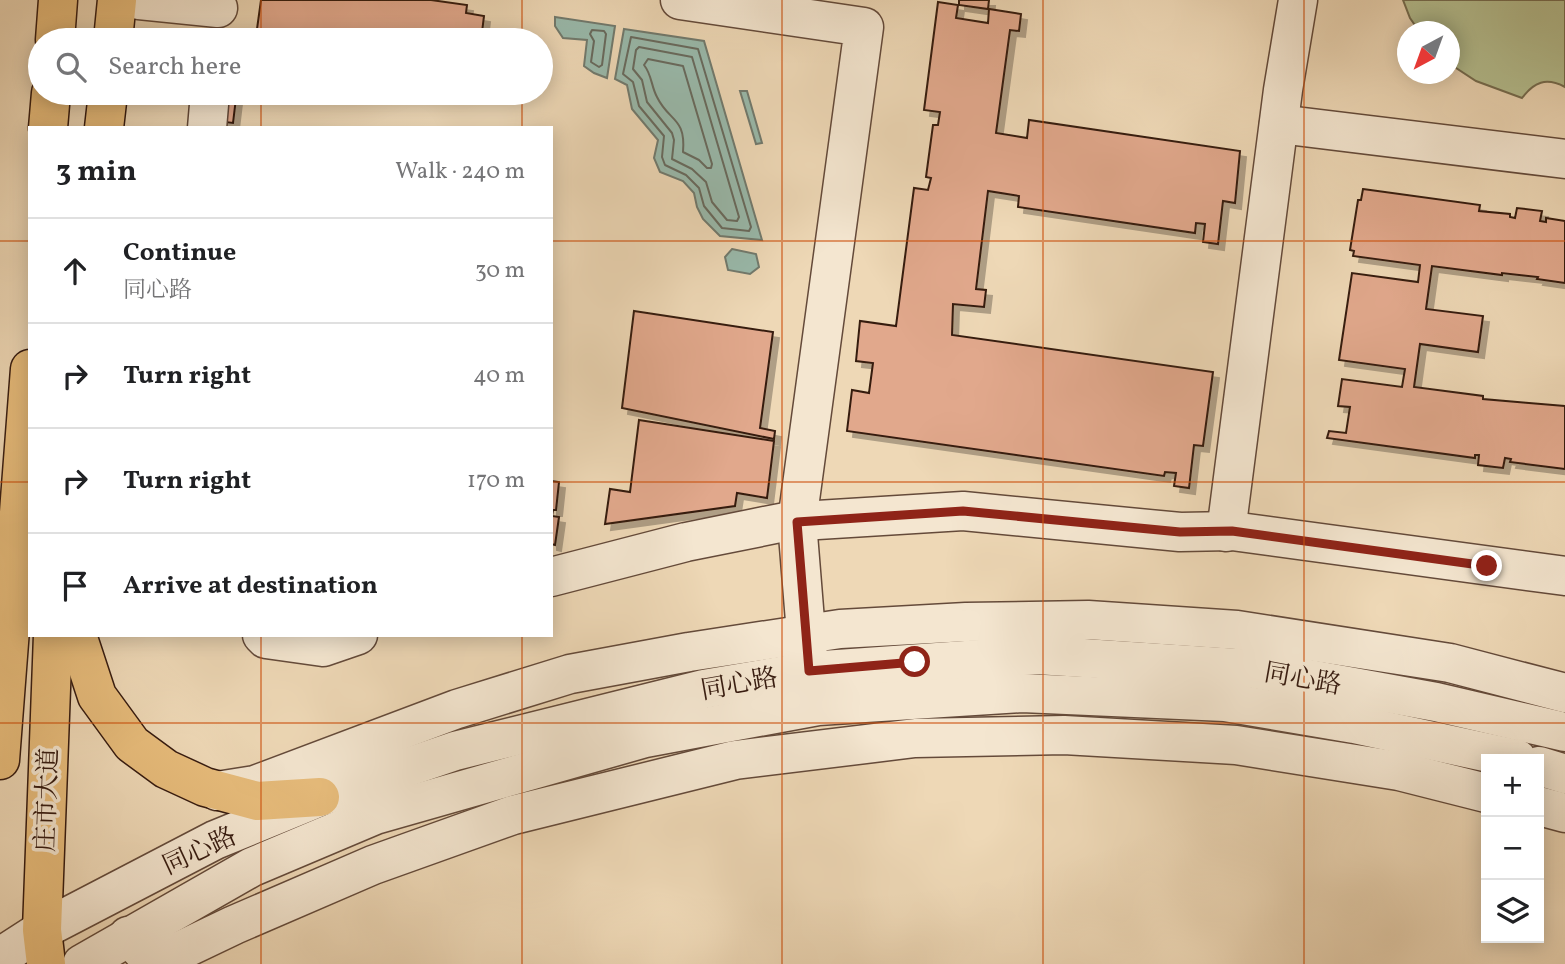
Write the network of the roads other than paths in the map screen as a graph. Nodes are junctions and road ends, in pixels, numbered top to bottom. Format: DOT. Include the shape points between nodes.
graph roads {
  1 [pos="58,0"];
  2 [pos="117,0"];
  3 [pos="139,0"];
  4 [pos="680,0"];
  5 [pos="1298,0"];
  6 [pos="217,16"];
  7 [pos="56,28"];
  8 [pos="114,28"];
  9 [pos="50,105"];
  10 [pos="107,105"];
  11 [pos="209,105"];
  12 [pos="1279,124"];
  13 [pos="48,126"];
  14 [pos="104,126"];
  15 [pos="207,126"];
  16 [pos="1565,159"];
  17 [pos="28,395"];
  18 [pos="797,522"];
  19 [pos="1226,532"];
  20 [pos="1565,576"];
  21 [pos="553,577"];
  22 [pos="806,632"];
  23 [pos="54,637"];
  24 [pos="78,637"];
  25 [pos="264,637"];
  26 [pos="352,637"];
  27 [pos="809,671"];
  28 [pos="1565,693"];
  29 [pos="1565,732"];
  30 [pos="1494,754"];
  31 [pos="0,760"];
  32 [pos="1544,768"];
  33 [pos="1565,774"];
  34 [pos="217,791"];
  35 [pos="1481,792"];
  36 [pos="320,797"];
  37 [pos="1544,807"];
  38 [pos="1565,813"];
  39 [pos="128,936"];
  40 [pos="44,947"];
  41 [pos="0,957"];
  42 [pos="82,964"];
  1 -- 7 [label="main road"];
  2 -- 8 [label="main road"];
  3 -- 6 [label="street"];
  4 -- 18 [label="street" via="864,27"];
  5 -- 12 [label="street"];
  9 -- 13 [label="main road"];
  10 -- 14 [label="main road"];
  11 -- 15 [label="street"];
  12 -- 16 [label="street"];
  12 -- 19 [label="street"];
  17 -- 31 [label="main road, 庄市大道"];
  18 -- 19 [label="street" via="963,511 1180,532"];
  18 -- 21 [label="street" via="686,542"];
  18 -- 22 [label="street"];
  19 -- 20 [label="street"];
  22 -- 27 [label="street"];
  22 -- 28 [label="street" via="1088,620 1237,630 1450,663"];
  22 -- 34 [label="street" via="570,674 457,709 255,785"];
  23 -- 40 [label="main road, 庄市大道"];
  24 -- 34 [label="main road" via="97,696 132,744 166,769"];
  25 -- 26 [label="street" via="323,646"];
  27 -- 29 [label="street, 同心路" via="1037,655 1254,669 1436,702"];
  27 -- 36 [label="street, 同心路" via="704,689 544,728 455,751"];
  30 -- 39 [label="street, 同心路" via="1226,702 1022,692 818,706 645,738 375,815 252,867"];
  32 -- 33 [label="street"];
  34 -- 36 [label="main road" via="257,801"];
  35 -- 39 [label="street" via="1399,771 1236,745 1064,735 915,738 735,760 513,815 373,865 163,959 145,954"];
  36 -- 40 [label="street, 同心路" via="215,840"];
  37 -- 38 [label="street"];
  39 -- 42 [label="street, 同心路"];
  40 -- 41 [label="street, 同心路"];
}
